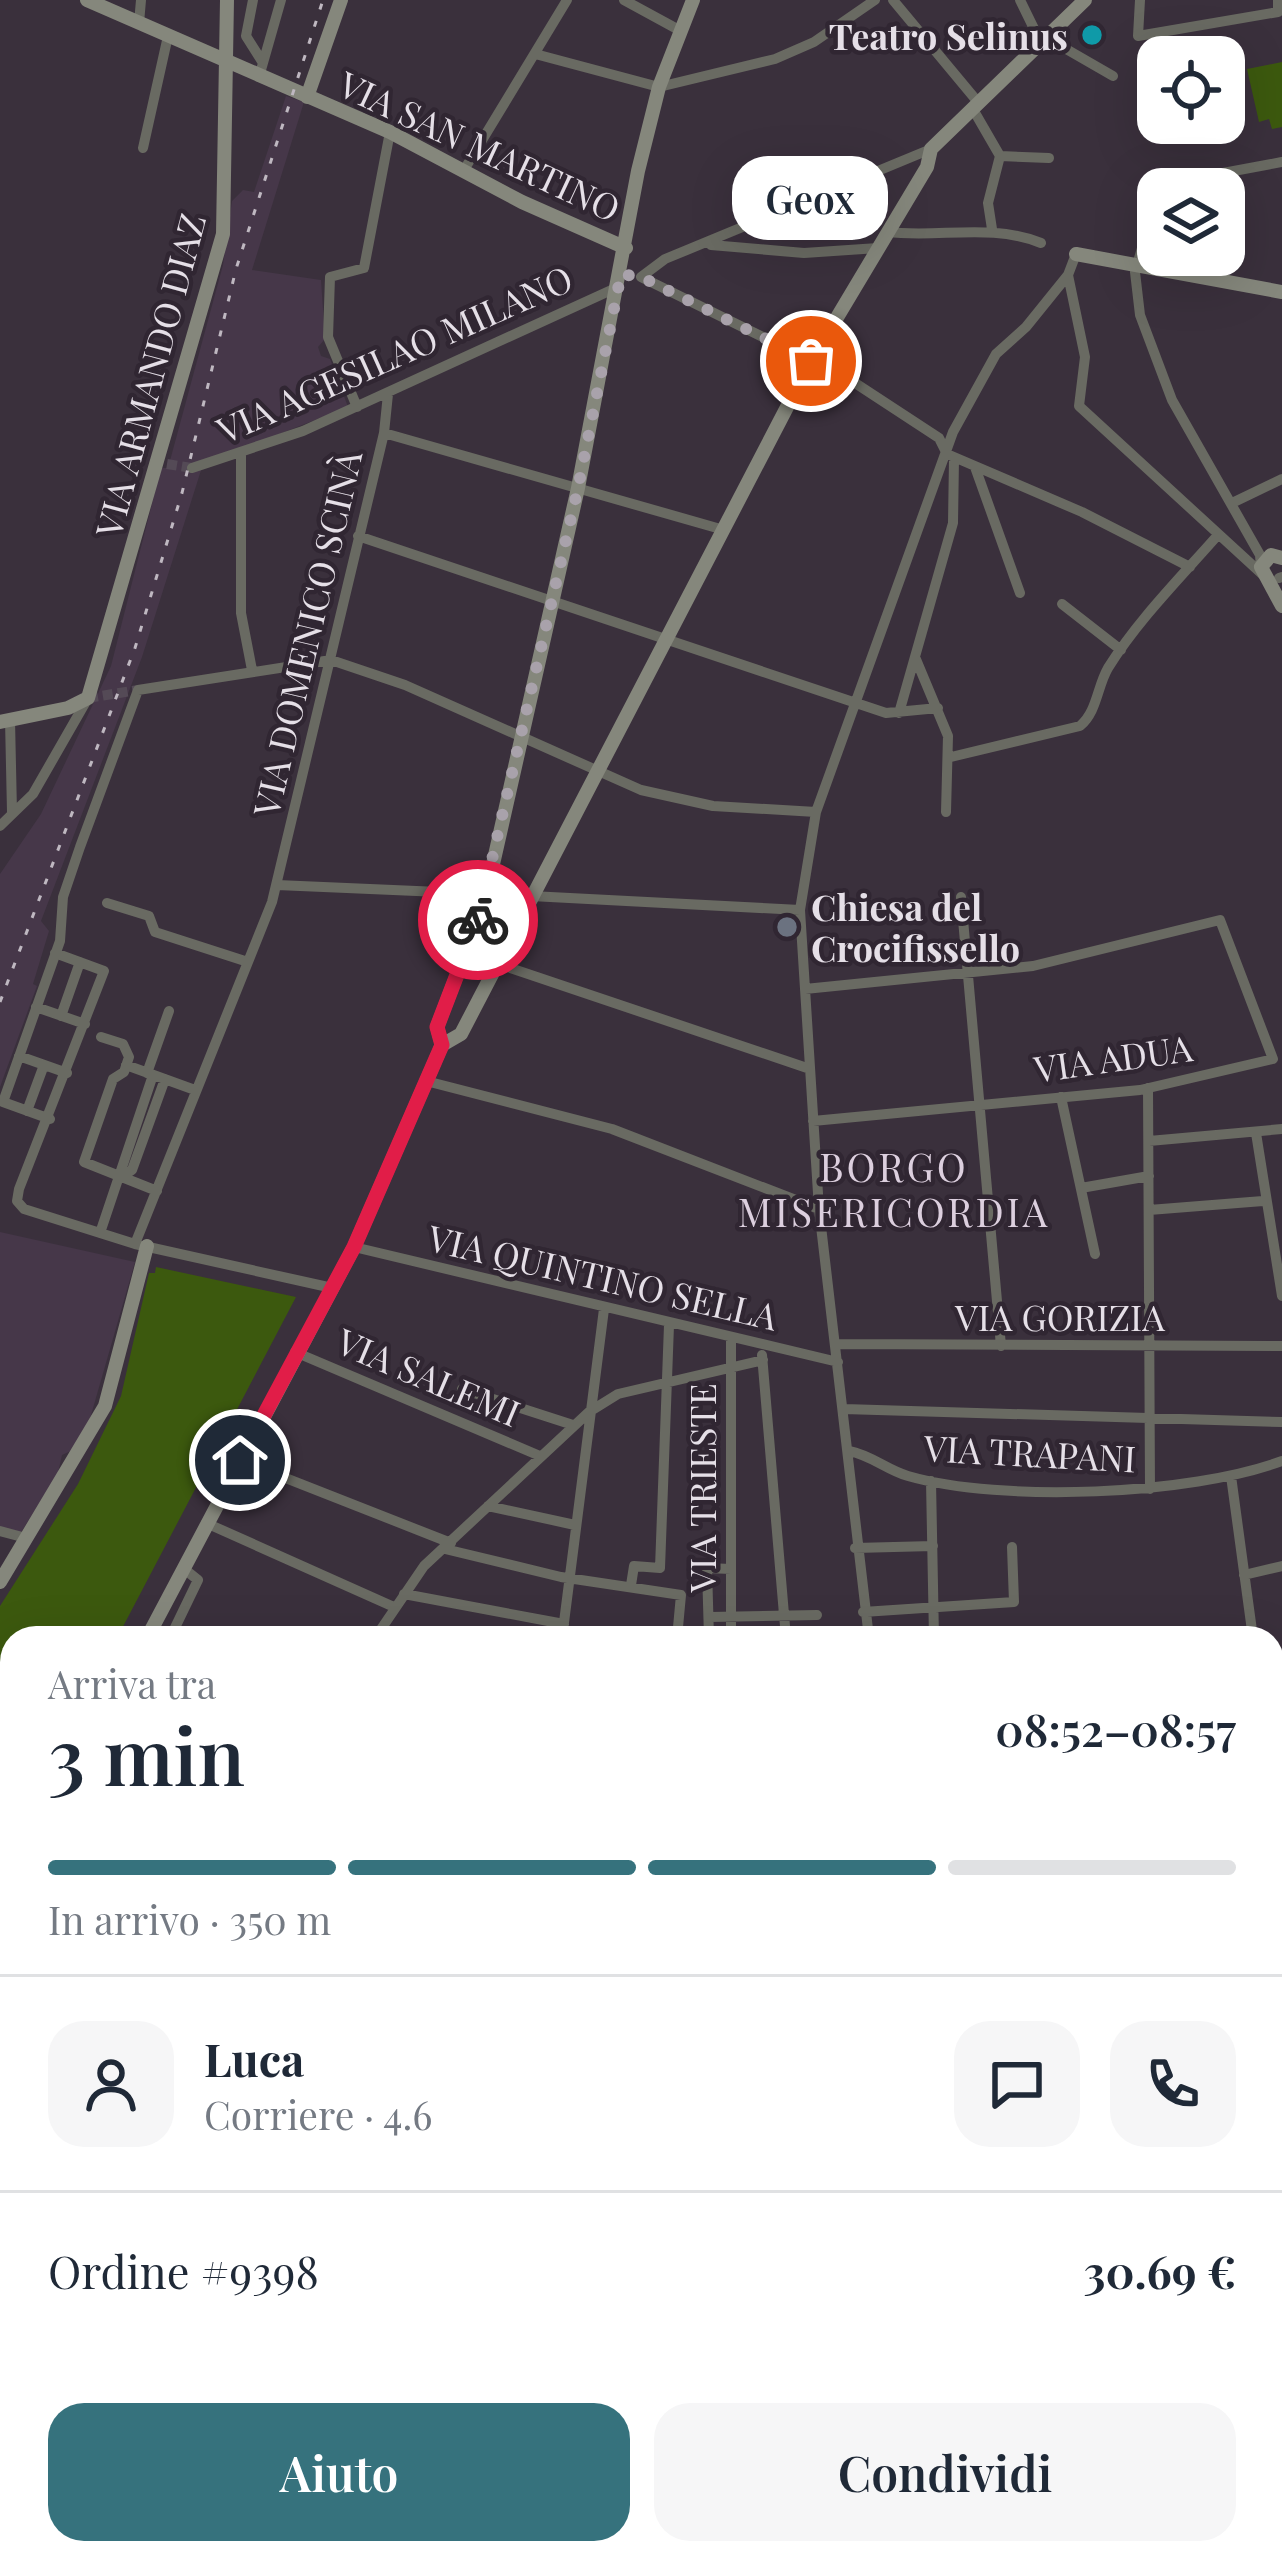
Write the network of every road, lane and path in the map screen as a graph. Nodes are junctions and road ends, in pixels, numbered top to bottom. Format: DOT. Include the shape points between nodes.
graph roads {
  1 [pos="87,0"];
  2 [pos="142,0"];
  3 [pos="226,0"];
  4 [pos="253,0"];
  5 [pos="281,0"];
  6 [pos="341,0"];
  7 [pos="567,0"];
  8 [pos="624,0"];
  9 [pos="693,0"];
  10 [pos="875,0"];
  11 [pos="893,0"];
  12 [pos="1020,0"];
  13 [pos="1085,0"];
  14 [pos="1140,0"];
  15 [pos="1278,0"];
  16 [pos="140,23"];
  17 [pos="679,30"];
  18 [pos="168,36"];
  19 [pos="1044,40"];
  20 [pos="538,55"];
  21 [pos="225,62"];
  22 [pos="261,70"];
  23 [pos="1113,76"];
  24 [pos="659,87"];
  25 [pos="307,97"];
  26 [pos="976,106"];
  27 [pos="390,132"];
  28 [pos="143,148"];
  29 [pos="931,149"];
  30 [pos="1000,156"];
  31 [pos="1049,158"];
  32 [pos="1282,162"];
  33 [pos="1245,169"];
  34 [pos="464,170"];
  35 [pos="992,229"];
  36 [pos="887,232"];
  37 [pos="1041,242"];
  38 [pos="711,245"];
  39 [pos="878,248"];
  40 [pos="1076,254"];
  41 [pos="1137,267"];
  42 [pos="621,273"];
  43 [pos="1068,275"];
  44 [pos="1137,276"];
  45 [pos="1187,276"];
  46 [pos="641,277"];
  47 [pos="1282,292"];
  48 [pos="811,361"];
  49 [pos="388,394"];
  50 [pos="357,407"];
  51 [pos="384,433"];
  52 [pos="241,455"];
  53 [pos="950,457"];
  54 [pos="975,467"];
  55 [pos="192,468"];
  56 [pos="1282,479"];
  57 [pos="578,488"];
  58 [pos="1232,503"];
  59 [pos="724,530"];
  60 [pos="358,536"];
  61 [pos="1217,536"];
  62 [pos="1233,551"];
  63 [pos="1273,566"];
  64 [pos="1190,567"];
  65 [pos="1020,593"];
  66 [pos="551,597"];
  67 [pos="1062,604"];
  68 [pos="1282,606"];
  69 [pos="667,636"];
  70 [pos="1120,650"];
  71 [pos="915,657"];
  72 [pos="331,660"];
  73 [pos="251,670"];
  74 [pos="88,698"];
  75 [pos="853,704"];
  76 [pos="938,708"];
  77 [pos="898,713"];
  78 [pos="5,721"];
  79 [pos="521,737"];
  80 [pos="951,757"];
  81 [pos="597,770"];
  82 [pos="12,812"];
  83 [pos="816,812"];
  84 [pos="946,812"];
  85 [pos="0,826"];
  86 [pos="277,885"];
  87 [pos="530,896"];
  88 [pos="961,897"];
  89 [pos="485,899"];
  90 [pos="107,903"];
  91 [pos="800,910"];
  92 [pos="520,917"];
  93 [pos="466,952"];
  94 [pos="55,953"];
  95 [pos="80,962"];
  96 [pos="248,962"];
  97 [pos="497,964"];
  98 [pos="967,972"];
  99 [pos="453,985"];
  100 [pos="805,989"];
  101 [pos="480,996"];
  102 [pos="36,1007"];
  103 [pos="169,1011"];
  104 [pos="61,1016"];
  105 [pos="85,1024"];
  106 [pos="101,1037"];
  107 [pos="442,1045"];
  108 [pos="19,1056"];
  109 [pos="44,1064"];
  110 [pos="126,1065"];
  111 [pos="810,1069"];
  112 [pos="67,1073"];
  113 [pos="155,1075"];
  114 [pos="426,1082"];
  115 [pos="1148,1088"];
  116 [pos="195,1090"];
  117 [pos="1061,1097"];
  118 [pos="980,1105"];
  119 [pos="27,1111"];
  120 [pos="813,1121"];
  121 [pos="48,1123"];
  122 [pos="1282,1129"];
  123 [pos="1256,1132"];
  124 [pos="1149,1142"];
  125 [pos="1149,1176"];
  126 [pos="122,1177"];
  127 [pos="1081,1187"];
  128 [pos="157,1191"];
  129 [pos="1263,1201"];
  130 [pos="819,1209"];
  131 [pos="1149,1210"];
  132 [pos="100,1233"];
  133 [pos="141,1245"];
  134 [pos="354,1247"];
  135 [pos="1095,1254"];
  136 [pos="328,1287"];
  137 [pos="1282,1296"];
  138 [pos="604,1309"];
  139 [pos="669,1325"];
  140 [pos="731,1339"];
  141 [pos="837,1344"];
  142 [pos="761,1345"];
  143 [pos="1001,1346"];
  144 [pos="1151,1346"];
  145 [pos="1282,1346"];
  146 [pos="295,1352"];
  147 [pos="763,1360"];
  148 [pos="838,1362"];
  149 [pos="731,1367"];
  150 [pos="667,1383"];
  151 [pos="462,1389"];
  152 [pos="844,1409"];
  153 [pos="589,1412"];
  154 [pos="1150,1420"];
  155 [pos="1282,1423"];
  156 [pos="573,1425"];
  157 [pos="849,1450"];
  158 [pos="540,1456"];
  159 [pos="240,1460"];
  160 [pos="1282,1461"];
  161 [pos="1231,1475"];
  162 [pos="932,1481"];
  163 [pos="1150,1490"];
  164 [pos="488,1506"];
  165 [pos="206,1523"];
  166 [pos="574,1526"];
  167 [pos="0,1532"];
  168 [pos="26,1538"];
  169 [pos="448,1546"];
  170 [pos="933,1546"];
  171 [pos="1012,1547"];
  172 [pos="855,1548"];
  173 [pos="1282,1566"];
  174 [pos="183,1568"];
  175 [pos="731,1569"];
  176 [pos="1244,1575"];
  177 [pos="571,1576"];
  178 [pos="0,1582"];
  179 [pos="631,1585"];
  180 [pos="404,1594"];
  181 [pos="394,1606"];
  182 [pos="934,1607"];
  183 [pos="863,1612"];
  184 [pos="818,1615"];
  185 [pos="784,1616"];
  186 [pos="710,1617"];
  187 [pos="732,1617"];
  188 [pos="564,1624"];
  189 [pos="153,1626"];
  190 [pos="176,1626"];
  191 [pos="382,1626"];
  192 [pos="678,1626"];
  193 [pos="710,1626"];
  194 [pos="732,1626"];
  195 [pos="785,1626"];
  196 [pos="866,1626"];
  197 [pos="934,1626"];
  198 [pos="1251,1626"];
  1 -- 16 [label="main road, VIA SAN MARTINO"];
  2 -- 16 [label="street"];
  3 -- 21 [label="main road, VIA ARMANDO DIAZ"];
  4 -- 22 [label="street" via="246,36"];
  5 -- 22 [label="street"];
  6 -- 25 [label="main road"];
  7 -- 20 [label="street"];
  8 -- 17 [label="street"];
  9 -- 17 [label="main road"];
  10 -- 24 [label="street" via="775,59"];
  11 -- 26 [label="street"];
  12 -- 19 [label="street"];
  13 -- 19 [label="main road"];
  14 -- 15 [label="street" via="1138,36 1278,12"];
  16 -- 18 [label="main road, VIA SAN MARTINO"];
  17 -- 24 [label="main road"];
  18 -- 21 [label="main road, VIA SAN MARTINO"];
  18 -- 28 [label="street"];
  19 -- 23 [label="street"];
  19 -- 26 [label="main road"];
  20 -- 24 [label="street"];
  20 -- 34 [label="street"];
  21 -- 22 [label="main road, VIA SAN MARTINO"];
  21 -- 74 [label="main road, VIA ARMANDO DIAZ" via="223,234"];
  22 -- 25 [label="main road, VIA SAN MARTINO"];
  24 -- 42 [label="main road"];
  25 -- 27 [label="main road, VIA SAN MARTINO"];
  26 -- 29 [label="main road"];
  26 -- 30 [label="street"];
  27 -- 34 [label="main road, VIA SAN MARTINO"];
  27 -- 50 [label="street" via="364,268 330,277 328,337"];
  29 -- 36 [label="main road"];
  29 -- 38 [label="street"];
  30 -- 31 [label="street"];
  30 -- 35 [label="street" via="992,172"];
  32 -- 33 [label="street"];
  34 -- 42 [label="main road, VIA SAN MARTINO"];
  35 -- 36 [label="street"];
  35 -- 37 [label="street"];
  36 -- 39 [label="main road"];
  38 -- 39 [label="street" via="803,253"];
  38 -- 46 [label="street" via="665,259"];
  39 -- 48 [label="main road"];
  40 -- 41 [label="main road"];
  40 -- 43 [label="street"];
  42 -- 46 [label="street"];
  42 -- 49 [label="street, VIA AGESILAO MILANO"];
  42 -- 57 [label="main road"];
  43 -- 53 [label="street" via="995,354 953,431"];
  43 -- 61 [label="street" via="1084,357 1079,406"];
  44 -- 58 [label="street" via="1140,315 1166,385"];
  45 -- 47 [label="main road"];
  46 -- 48 [label="street"];
  48 -- 53 [label="street" via="896,408"];
  48 -- 59 [label="main road"];
  49 -- 50 [label="street, VIA AGESILAO MILANO"];
  49 -- 51 [label="street, VIA DOMENICO SCINÀ"];
  50 -- 52 [label="street, VIA AGESILAO MILANO"];
  51 -- 57 [label="street"];
  51 -- 60 [label="street, VIA DOMENICO SCINÀ"];
  52 -- 55 [label="street, VIA AGESILAO MILANO"];
  52 -- 73 [label="street" via="241,613"];
  53 -- 54 [label="street"];
  53 -- 71 [label="street" via="952,523"];
  53 -- 75 [label="street"];
  54 -- 64 [label="street"];
  54 -- 65 [label="street"];
  56 -- 58 [label="street"];
  57 -- 59 [label="street"];
  57 -- 66 [label="main road"];
  58 -- 63 [label="street"];
  59 -- 69 [label="main road"];
  60 -- 66 [label="street"];
  60 -- 72 [label="street, VIA DOMENICO SCINÀ"];
  61 -- 62 [label="street"];
  61 -- 64 [label="street"];
  62 -- 63 [label="street"];
  62 -- 63 [label="street"];
  63 -- 68 [label="main road"];
  64 -- 70 [label="street"];
  66 -- 69 [label="street"];
  66 -- 79 [label="main road"];
  67 -- 70 [label="street"];
  69 -- 75 [label="street"];
  69 -- 81 [label="main road"];
  70 -- 80 [label="street" via="1091,717 1068,730"];
  71 -- 76 [label="street"];
  71 -- 77 [label="street"];
  72 -- 73 [label="street"];
  72 -- 79 [label="street"];
  72 -- 86 [label="street, VIA DOMENICO SCINÀ"];
  73 -- 94 [label="street" via="138,690 63,897"];
  74 -- 78 [label="main road"];
  74 -- 82 [label="street" via="33,794"];
  75 -- 77 [label="street"];
  75 -- 83 [label="street"];
  76 -- 77 [label="street"];
  76 -- 80 [label="street"];
  78 -- 82 [label="street"];
  79 -- 81 [label="street"];
  79 -- 89 [label="main road"];
  80 -- 84 [label="street" via="943,760"];
  81 -- 83 [label="street" via="677,801"];
  81 -- 87 [label="main road"];
  82 -- 85 [label="street"];
  83 -- 91 [label="street"];
  86 -- 89 [label="street"];
  86 -- 96 [label="street, VIA DOMENICO SCINÀ"];
  87 -- 91 [label="street"];
  87 -- 92 [label="main road"];
  88 -- 98 [label="street"];
  89 -- 92 [label="street"];
  89 -- 93 [label="main road"];
  90 -- 96 [label="street" via="148,916 155,932"];
  91 -- 100 [label="street"];
  92 -- 97 [label="main road"];
  93 -- 97 [label="street"];
  93 -- 99 [label="main road"];
  94 -- 95 [label="street"];
  94 -- 102 [label="street"];
  95 -- 104 [label="street"];
  95 -- 105 [label="street" via="104,971"];
  96 -- 116 [label="street, VIA DOMENICO SCINÀ"];
  97 -- 101 [label="main road"];
  97 -- 111 [label="street"];
  98 -- 100 [label="street"];
  98 -- 115 [label="street, VIA ADUA" via="1033,966 1220,920 1273,1058"];
  98 -- 118 [label="street"];
  99 -- 101 [label="street"];
  99 -- 107 [label="main road" via="437,1027"];
  100 -- 111 [label="street"];
  101 -- 107 [label="main road" via="457,1040"];
  102 -- 104 [label="street"];
  102 -- 108 [label="street"];
  103 -- 113 [label="street"];
  104 -- 105 [label="street"];
  105 -- 112 [label="street"];
  106 -- 110 [label="street" via="123,1044"];
  107 -- 114 [label="main road"];
  108 -- 109 [label="street"];
  108 -- 119 [label="street" via="3,1102"];
  109 -- 112 [label="street"];
  109 -- 119 [label="street"];
  110 -- 113 [label="street"];
  110 -- 126 [label="street" via="113,1079 84,1162"];
  111 -- 120 [label="street"];
  112 -- 121 [label="street"];
  113 -- 116 [label="street"];
  113 -- 126 [label="street" via="118,1168"];
  114 -- 130 [label="street" via="612,1129"];
  114 -- 134 [label="main road"];
  115 -- 117 [label="street, VIA ADUA"];
  115 -- 124 [label="street"];
  116 -- 128 [label="street, VIA DOMENICO SCINÀ"];
  117 -- 118 [label="street, VIA ADUA"];
  117 -- 127 [label="street"];
  118 -- 120 [label="street, VIA ADUA"];
  118 -- 143 [label="street"];
  119 -- 121 [label="street"];
  120 -- 130 [label="street"];
  121 -- 132 [label="street" via="17,1201"];
  122 -- 123 [label="street"];
  123 -- 124 [label="street"];
  123 -- 129 [label="street"];
  124 -- 125 [label="street"];
  125 -- 127 [label="street"];
  125 -- 131 [label="street"];
  126 -- 128 [label="street"];
  126 -- 132 [label="street"];
  127 -- 135 [label="street"];
  128 -- 133 [label="street, VIA DOMENICO SCINÀ"];
  129 -- 131 [label="street"];
  129 -- 137 [label="street"];
  130 -- 141 [label="street"];
  131 -- 144 [label="street"];
  132 -- 133 [label="street"];
  133 -- 136 [label="street"];
  133 -- 168 [label="main road" via="105,1406"];
  134 -- 136 [label="main road"];
  134 -- 138 [label="street, VIA QUINTINO SELLA"];
  136 -- 146 [label="main road"];
  138 -- 139 [label="street, VIA QUINTINO SELLA"];
  138 -- 153 [label="street"];
  139 -- 140 [label="street, VIA QUINTINO SELLA"];
  139 -- 150 [label="street"];
  140 -- 142 [label="street, VIA QUINTINO SELLA"];
  140 -- 149 [label="street, VIA TRIESTE"];
  141 -- 143 [label="street, VIA GORIZIA"];
  141 -- 148 [label="street"];
  142 -- 147 [label="street"];
  142 -- 148 [label="street, VIA QUINTINO SELLA"];
  143 -- 144 [label="street, VIA GORIZIA"];
  144 -- 145 [label="street, VIA GORIZIA"];
  144 -- 154 [label="street"];
  146 -- 158 [label="street, VIA SALEMI"];
  146 -- 159 [label="main road"];
  147 -- 149 [label="street"];
  147 -- 185 [label="street"];
  148 -- 152 [label="street"];
  149 -- 150 [label="street"];
  149 -- 175 [label="street, VIA TRIESTE"];
  150 -- 153 [label="street" via="619,1394"];
  150 -- 179 [label="street" via="660,1568 634,1566"];
  151 -- 156 [label="street"];
  152 -- 154 [label="street"];
  152 -- 157 [label="street"];
  153 -- 156 [label="street"];
  153 -- 166 [label="street"];
  154 -- 155 [label="street"];
  154 -- 163 [label="street"];
  156 -- 158 [label="street"];
  157 -- 162 [label="street, VIA TRAPANI"];
  157 -- 172 [label="street"];
  158 -- 164 [label="street"];
  159 -- 165 [label="main road"];
  159 -- 169 [label="street"];
  160 -- 161 [label="street, VIA TRAPANI"];
  161 -- 163 [label="street, VIA TRAPANI"];
  161 -- 176 [label="street"];
  162 -- 163 [label="street, VIA TRAPANI"];
  162 -- 170 [label="street"];
  164 -- 166 [label="street"];
  164 -- 169 [label="street"];
  165 -- 174 [label="main road"];
  165 -- 181 [label="street"];
  166 -- 177 [label="street"];
  167 -- 168 [label="street"];
  168 -- 178 [label="main road"];
  169 -- 177 [label="street"];
  169 -- 180 [label="street"];
  170 -- 172 [label="street"];
  170 -- 182 [label="street"];
  171 -- 182 [label="street" via="1014,1602"];
  172 -- 183 [label="street"];
  173 -- 176 [label="street"];
  174 -- 189 [label="main road"];
  174 -- 190 [label="street" via="198,1580"];
  175 -- 186 [label="street" via="706,1568"];
  175 -- 187 [label="street, VIA TRIESTE"];
  176 -- 198 [label="street"];
  177 -- 179 [label="street"];
  177 -- 188 [label="street"];
  179 -- 192 [label="street" via="682,1594"];
  180 -- 181 [label="street"];
  180 -- 188 [label="street"];
  181 -- 191 [label="street"];
  182 -- 183 [label="street"];
  182 -- 197 [label="street"];
  183 -- 196 [label="street"];
  184 -- 185 [label="street"];
  185 -- 187 [label="street"];
  185 -- 195 [label="street"];
  186 -- 187 [label="street"];
  186 -- 193 [label="street"];
  187 -- 194 [label="street, VIA TRIESTE"];
}
